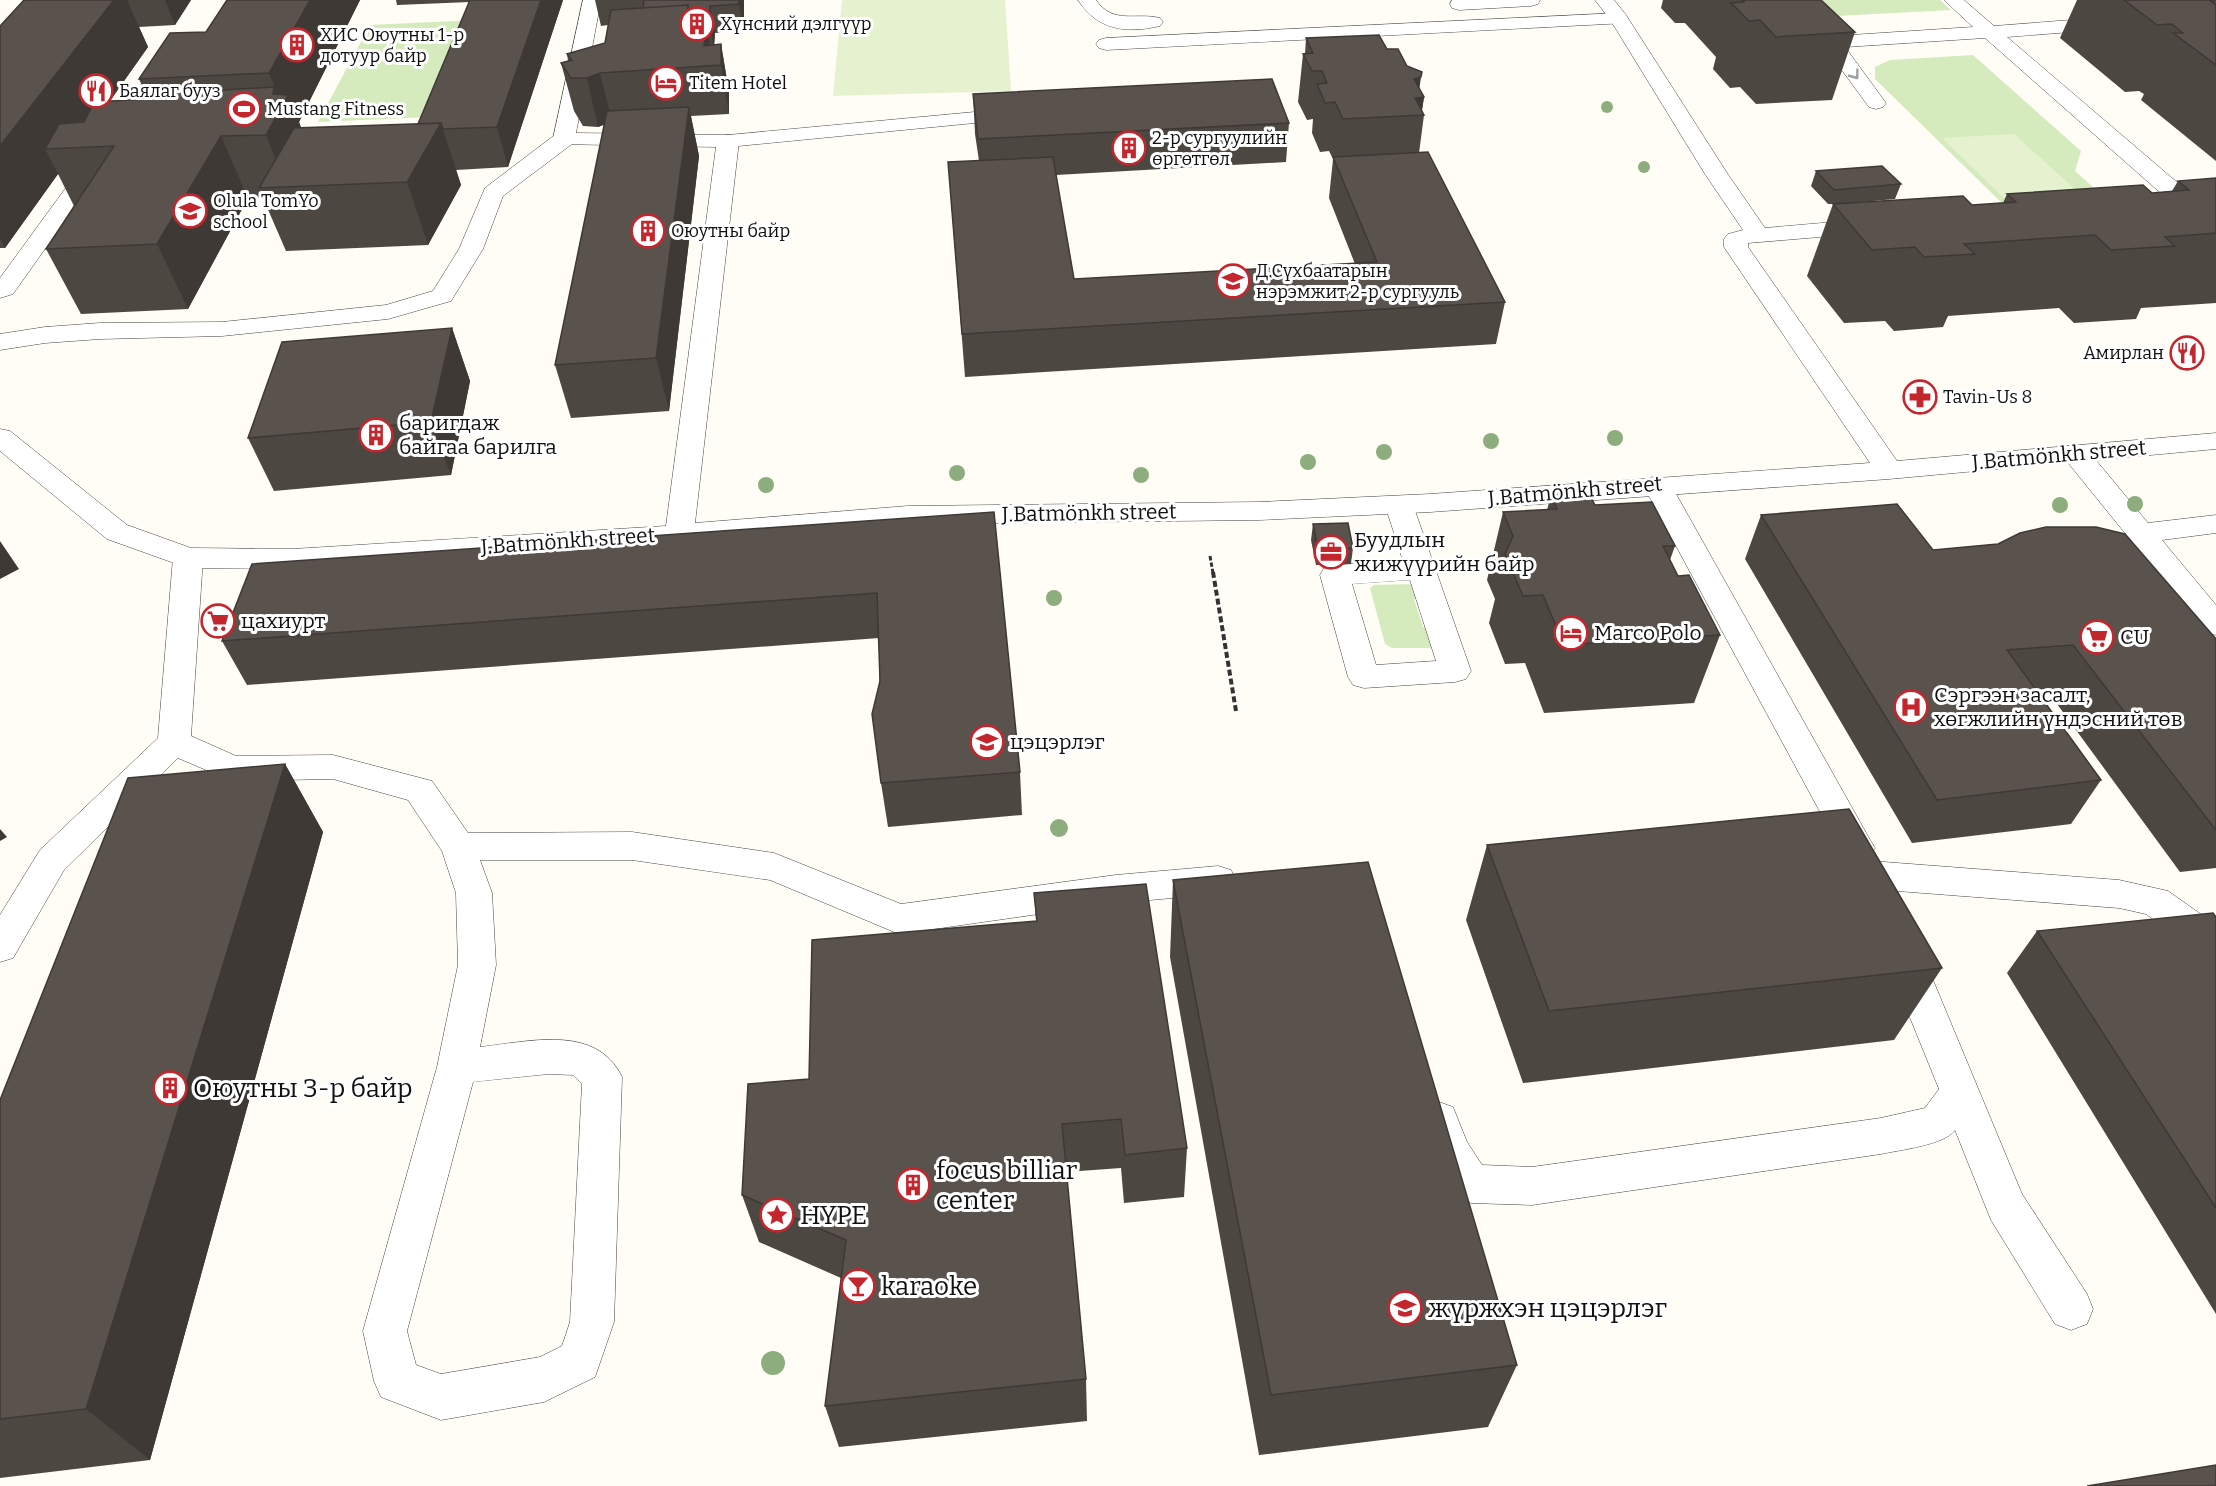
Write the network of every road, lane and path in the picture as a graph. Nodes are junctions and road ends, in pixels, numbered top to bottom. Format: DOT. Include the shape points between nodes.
graph roads {
  1 [pos="592,0"];
  2 [pos="1087,0"];
  3 [pos="1531,0"];
  4 [pos="1604,0"];
  5 [pos="1789,0"];
  6 [pos="1953,0"];
  7 [pos="1436,6"];
  8 [pos="1619,19"];
  9 [pos="1174,21"];
  10 [pos="2133,21"];
  11 [pos="1990,32"];
  12 [pos="1831,42"];
  13 [pos="1106,44"];
  14 [pos="173,55"];
  15 [pos="1876,103"];
  16 [pos="1036,112"];
  17 [pos="564,140"];
  18 [pos="728,141"];
  19 [pos="2121,207"];
  20 [pos="1884,225"];
  21 [pos="1758,235"];
  22 [pos="0,291"];
  23 [pos="0,342"];
  24 [pos="0,437"];
  25 [pos="2216,441"];
  26 [pos="2075,453"];
  27 [pos="1889,470"];
  28 [pos="1657,485"];
  29 [pos="1399,505"];
  30 [pos="2216,524"];
  31 [pos="2141,533"];
  32 [pos="679,534"];
  33 [pos="1210,555"];
  34 [pos="188,558"];
  35 [pos="1421,570"];
  36 [pos="2216,625"];
  37 [pos="1236,711"];
  38 [pos="174,742"];
  39 [pos="458,847"];
  40 [pos="1246,877"];
  41 [pos="1883,904"];
  42 [pos="0,947"];
  43 [pos="2216,952"];
  44 [pos="457,1067"];
  45 [pos="1427,1083"];
  46 [pos="1960,1092"];
  47 [pos="2072,1309"];
  1 -- 17 [label="street"];
  2 -- 9 [label="street" via="1105,20"];
  3 -- 7 [label="street"];
  4 -- 8 [label="street"];
  5 -- 12 [label="street"];
  6 -- 11 [label="street"];
  8 -- 13 [label="street"];
  8 -- 21 [label="street"];
  10 -- 11 [label="street"];
  11 -- 12 [label="street"];
  11 -- 19 [label="street" via="2171,189 2176,198 2167,204"];
  12 -- 15 [label="street, one-way"];
  14 -- 22 [label="street"];
  16 -- 18 [label="street"];
  17 -- 18 [label="street"];
  17 -- 23 [label="street" via="494,193 471,249 442,296 388,312 234,328 100,331"];
  18 -- 32 [label="street"];
  20 -- 21 [label="street"];
  21 -- 27 [label="street" via="1736,239 1736,247"];
  24 -- 34 [label="street, J.Batmönkh street" via="117,532"];
  25 -- 26 [label="street, J.Batmönkh street"];
  26 -- 27 [label="street, J.Batmönkh street"];
  26 -- 31 [label="street"];
  27 -- 28 [label="street, J.Batmönkh street"];
  28 -- 29 [label="street, J.Batmönkh street"];
  28 -- 41 [label="street"];
  29 -- 32 [label="street, J.Batmönkh street" via="1259,511 908,515"];
  29 -- 35 [label="street"];
  30 -- 31 [label="street"];
  31 -- 36 [label="street"];
  32 -- 34 [label="street, J.Batmönkh street" via="293,559"];
  33 -- 37 [label="path"];
  34 -- 38 [label="street"];
  35 -- 35 [label="street" via="1455,671 1364,677 1335,575"];
  38 -- 39 [label="street" via="232,769 333,766 420,790"];
  38 -- 42 [label="street" via="52,860"];
  39 -- 40 [label="street" via="632,846 774,867 899,919 1116,889"];
  39 -- 44 [label="street" via="474,893 477,965"];
  41 -- 43 [label="street" via="2119,894 2155,901 2202,934"];
  41 -- 46 [label="street"];
  44 -- 44 [label="street" via="385,1331 397,1381 441,1397 553,1375 579,1361 592,1322 602,1077 582,1059 549,1057"];
  45 -- 46 [label="street" via="1449,1150 1471,1184 1532,1186 1881,1136 1937,1123"];
  46 -- 47 [label="street" via="2006,1206"];
}
